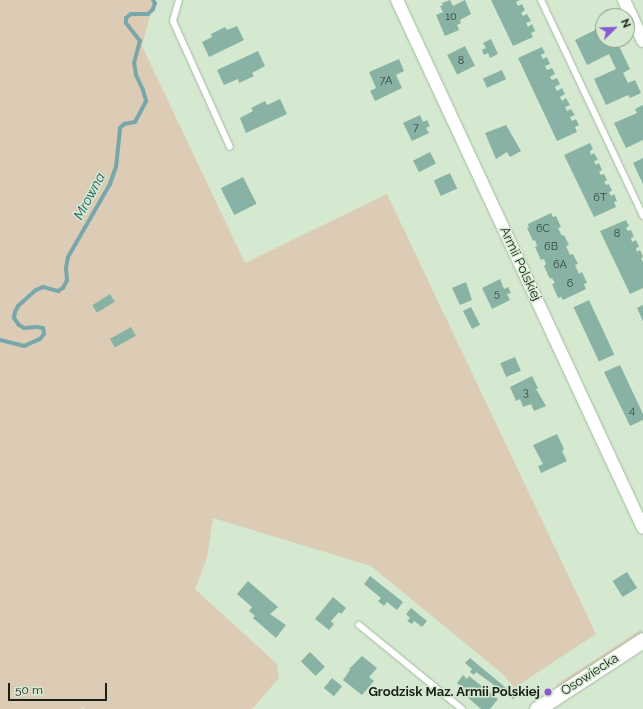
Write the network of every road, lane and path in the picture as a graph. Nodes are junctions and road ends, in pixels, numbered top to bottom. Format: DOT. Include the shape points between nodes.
graph roads {
  1 [pos="179,0"];
  2 [pos="397,0"];
  3 [pos="541,0"];
  4 [pos="624,0"];
  5 [pos="643,41"];
  6 [pos="230,147"];
  7 [pos="643,216"];
  8 [pos="643,528"];
  9 [pos="359,625"];
  10 [pos="643,640"];
  11 [pos="462,709"];
  12 [pos="538,709"];
  1 -- 6 [label="lane" via="173,21"];
  2 -- 8 [label="street, Armii Polskiej"];
  3 -- 7 [label="lane"];
  4 -- 5 [label="street"];
  9 -- 11 [label="lane"];
  10 -- 12 [label="street, Osowiecka"];
}
